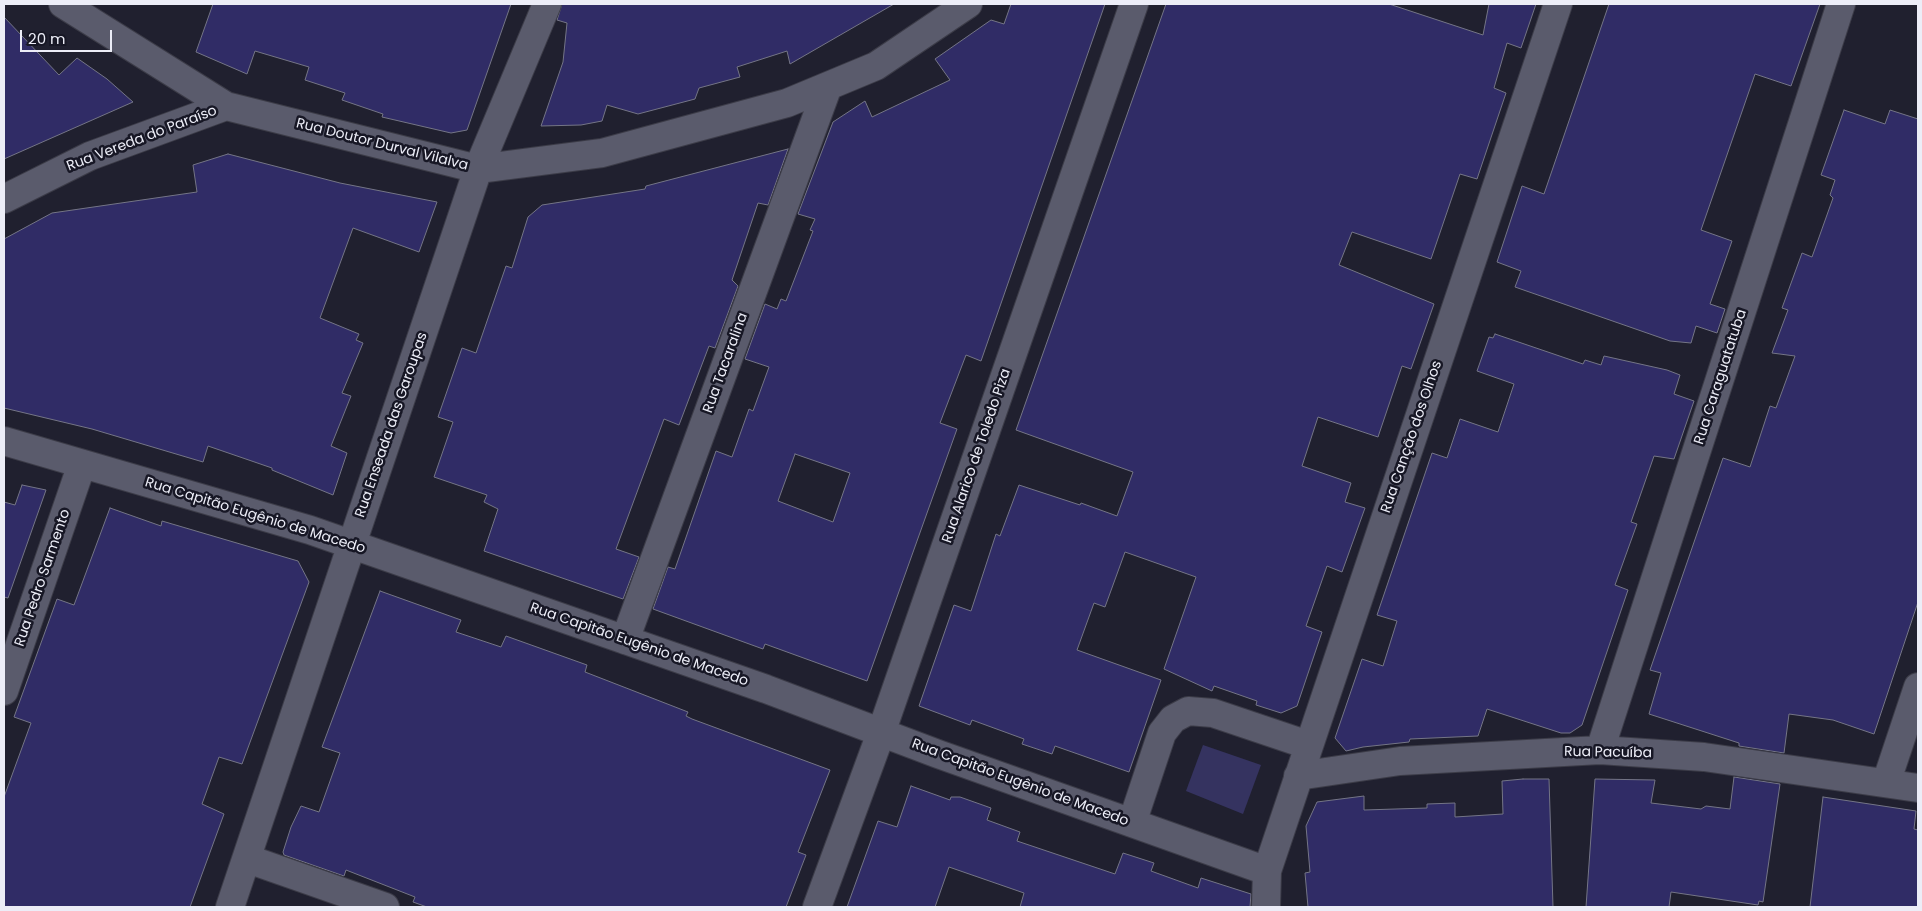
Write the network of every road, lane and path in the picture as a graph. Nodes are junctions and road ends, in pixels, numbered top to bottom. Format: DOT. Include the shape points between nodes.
graph roads {
  1 [pos="63,4"];
  2 [pos="547,4"];
  3 [pos="968,4"];
  4 [pos="1134,4"];
  5 [pos="1558,4"];
  6 [pos="1841,4"];
  7 [pos="828,86"];
  8 [pos="226,106"];
  9 [pos="478,170"];
  10 [pos="4,199"];
  11 [pos="4,441"];
  12 [pos="82,464"];
  13 [pos="351,545"];
  14 [pos="625,640"];
  15 [pos="1918,687"];
  16 [pos="4,691"];
  17 [pos="881,733"];
  18 [pos="1308,745"];
  19 [pos="1600,750"];
  20 [pos="1298,776"];
  21 [pos="1886,783"];
  22 [pos="1918,788"];
  23 [pos="1132,823"];
  24 [pos="248,859"];
  25 [pos="1267,871"];
  26 [pos="230,907"];
  27 [pos="385,907"];
  28 [pos="818,907"];
  29 [pos="1266,907"];
  1 -- 8 [label="street, Rua Doutor Durval Vilalva"];
  2 -- 9 [label="street, Rua Enseada das Garoupas"];
  3 -- 7 [label="street, Rua Doutor Durval Vilalva" via="876,66"];
  4 -- 17 [label="street, Rua Alarico de Toledo Piza"];
  5 -- 18 [label="street, Rua Canção dos Olhos"];
  6 -- 19 [label="street, Rua Caraguatatuba"];
  7 -- 9 [label="street, Rua Doutor Durval Vilalva" via="787,103 602,153"];
  7 -- 14 [label="street, Rua Tacaralina"];
  8 -- 9 [label="street, Rua Doutor Durval Vilalva"];
  8 -- 10 [label="street, Rua Vereda do Paraíso" via="90,156"];
  9 -- 13 [label="street, Rua Enseada das Garoupas"];
  11 -- 12 [label="street, Rua Capitão Eugênio de Macedo"];
  12 -- 13 [label="street, Rua Capitão Eugênio de Macedo" via="310,530"];
  12 -- 16 [label="street, Rua Pedro Sarmento"];
  13 -- 14 [label="street, Rua Capitão Eugênio de Macedo"];
  13 -- 24 [label="street, Rua Enseada das Garoupas"];
  14 -- 17 [label="street, Rua Capitão Eugênio de Macedo"];
  15 -- 21 [label="street"];
  17 -- 23 [label="street, Rua Capitão Eugênio de Macedo"];
  17 -- 28 [label="street, Rua Alarico de Toledo Piza"];
  18 -- 20 [label="street, Rua Canção dos Olhos"];
  18 -- 23 [label="street" via="1212,713 1188,711 1173,718 1162,733"];
  19 -- 20 [label="street, Rua Pacuíba" via="1400,761"];
  19 -- 21 [label="street, Rua Pacuíba" via="1704,757"];
  20 -- 25 [label="street, Rua Canção dos Olhos"];
  21 -- 22 [label="street, Rua Pacuíba"];
  23 -- 25 [label="street, Rua Capitão Eugênio de Macedo"];
  24 -- 26 [label="street, Rua Enseada das Garoupas"];
  24 -- 27 [label="street"];
  25 -- 29 [label="street, Rua Canção dos Olhos"];
}
